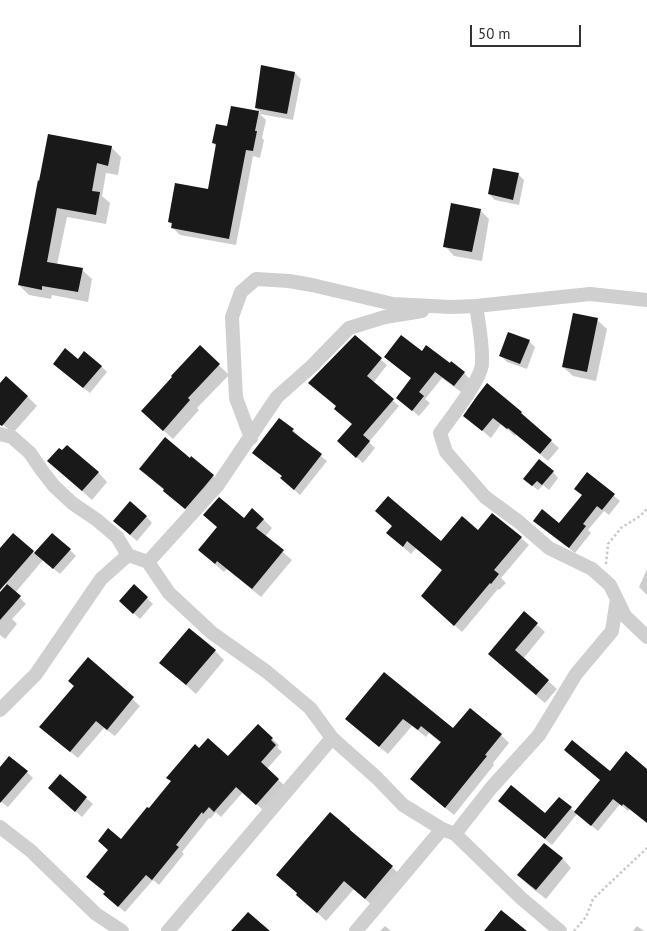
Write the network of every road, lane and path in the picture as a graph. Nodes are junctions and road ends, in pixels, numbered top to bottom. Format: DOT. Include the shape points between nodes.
graph roads {
  1 [pos="647,300"];
  2 [pos="476,306"];
  3 [pos="451,307"];
  4 [pos="0,434"];
  5 [pos="251,438"];
  6 [pos="647,509"];
  7 [pos="128,555"];
  8 [pos="148,562"];
  9 [pos="610,585"];
  10 [pos="618,600"];
  11 [pos="647,638"];
  12 [pos="0,710"];
  13 [pos="332,738"];
  14 [pos="0,827"];
  15 [pos="442,829"];
  16 [pos="455,834"];
  17 [pos="647,848"];
  18 [pos="122,931"];
  19 [pos="168,931"];
  20 [pos="356,931"];
  21 [pos="560,931"];
  22 [pos="574,931"];
  1 -- 2 [label="street" via="590,294"];
  2 -- 3 [label="street"];
  2 -- 9 [label="street" via="482,366 475,382 440,433 446,452 485,497 549,548 592,569"];
  3 -- 5 [label="street" via="385,317 349,328 278,398"];
  3 -- 5 [label="street" via="393,304 312,285 256,279 241,292 232,317 236,398"];
  4 -- 7 [label="street" via="12,437 30,453 54,486 117,537"];
  5 -- 8 [label="street" via="217,486"];
  6 -- 9 [label="path" via="621,528 608,544 606,570"];
  7 -- 8 [label="street"];
  7 -- 12 [label="street" via="101,579 36,674"];
  8 -- 13 [label="street" via="169,593 212,633 310,708"];
  9 -- 10 [label="street"];
  10 -- 11 [label="street" via="625,616"];
  10 -- 16 [label="street" via="612,631 576,674 538,735"];
  13 -- 15 [label="street" via="403,805"];
  13 -- 19 [label="street"];
  14 -- 18 [label="street" via="31,851 96,914"];
  15 -- 16 [label="street"];
  15 -- 20 [label="street"];
  16 -- 21 [label="street"];
  17 -- 22 [label="path" via="593,899 586,917"];
}
